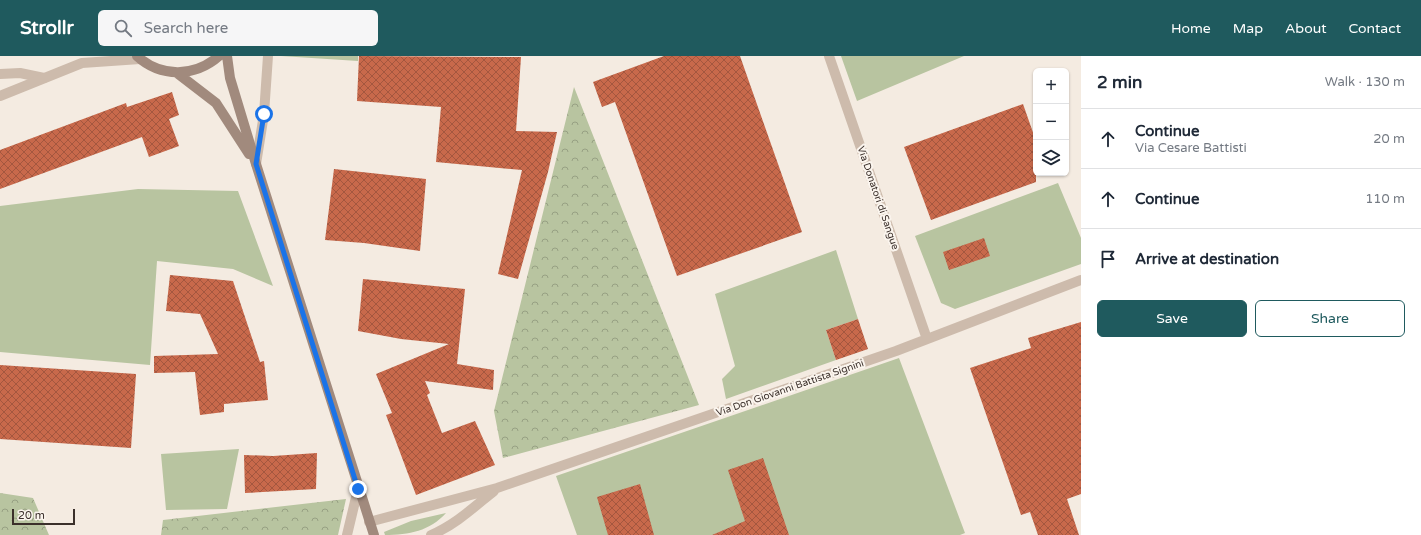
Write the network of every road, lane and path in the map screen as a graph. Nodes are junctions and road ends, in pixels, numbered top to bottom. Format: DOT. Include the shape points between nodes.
graph roads {
  1 [pos="219,56"];
  2 [pos="227,56"];
  3 [pos="268,56"];
  4 [pos="829,56"];
  5 [pos="139,57"];
  6 [pos="85,59"];
  7 [pos="177,72"];
  8 [pos="0,74"];
  9 [pos="44,78"];
  10 [pos="0,96"];
  11 [pos="256,164"];
  12 [pos="1081,280"];
  13 [pos="927,340"];
  14 [pos="497,488"];
  15 [pos="358,489"];
  16 [pos="369,522"];
  17 [pos="347,535"];
  18 [pos="374,535"];
  19 [pos="431,535"];
  1 -- 7 [label="main road" via="199,69"];
  2 -- 11 [label="main road" via="230,78"];
  3 -- 11 [label="street" via="264,114"];
  4 -- 13 [label="street, Via Donatori di Sangue"];
  5 -- 6 [label="street"];
  5 -- 7 [label="main road" via="160,70"];
  6 -- 9 [label="street"];
  7 -- 11 [label="main road" via="216,103"];
  8 -- 9 [label="street" via="20,73"];
  9 -- 10 [label="street"];
  11 -- 15 [label="main road"];
  12 -- 13 [label="street, Via Don Giovanni Battista Signini"];
  13 -- 14 [label="street, Via Don Giovanni Battista Signini"];
  14 -- 16 [label="street, Via Don Giovanni Battista Signini"];
  14 -- 19 [label="street, Via Don Giovanni Battista Signini" via="469,511"];
  15 -- 16 [label="main road"];
  15 -- 17 [label="street"];
  16 -- 18 [label="main road"];
}
